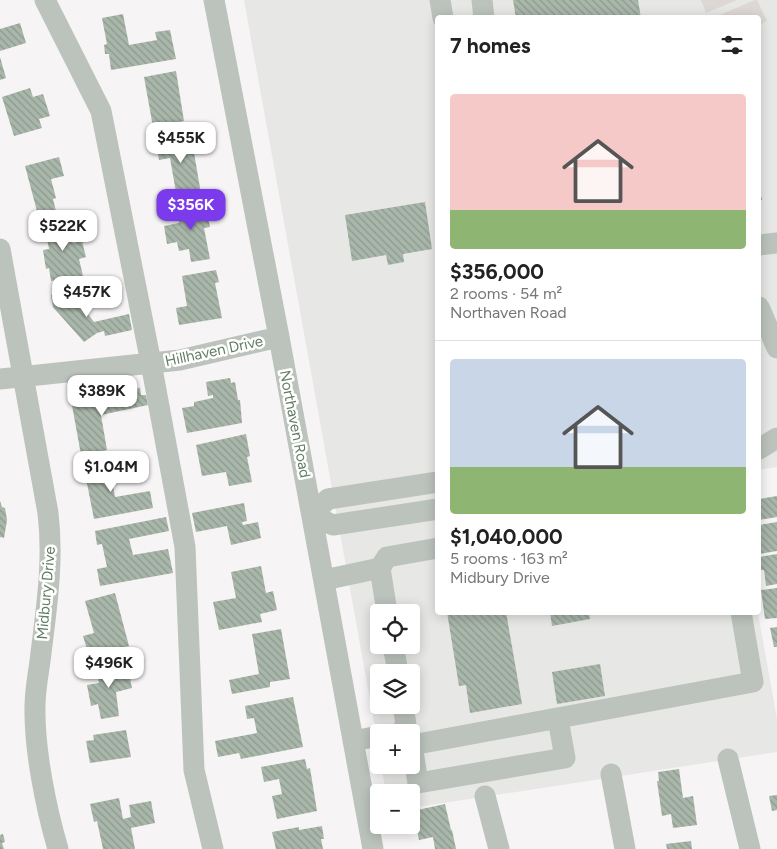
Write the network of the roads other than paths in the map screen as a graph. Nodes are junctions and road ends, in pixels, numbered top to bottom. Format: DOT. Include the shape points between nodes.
graph roads {
  1 [pos="45,0"];
  2 [pos="214,0"];
  3 [pos="440,0"];
  4 [pos="482,0"];
  5 [pos="442,15"];
  6 [pos="484,15"];
  7 [pos="777,242"];
  8 [pos="761,245"];
  9 [pos="0,249"];
  10 [pos="761,312"];
  11 [pos="279,337"];
  12 [pos="777,348"];
  13 [pos="152,363"];
  14 [pos="23,377"];
  15 [pos="0,379"];
  16 [pos="777,438"];
  17 [pos="761,448"];
  18 [pos="435,482"];
  19 [pos="396,488"];
  20 [pos="435,509"];
  21 [pos="401,514"];
  22 [pos="312,515"];
  23 [pos="435,549"];
  24 [pos="380,568"];
  25 [pos="324,580"];
  26 [pos="386,604"];
  27 [pos="741,615"];
  28 [pos="558,718"];
  29 [pos="420,735"];
  30 [pos="370,738"];
  31 [pos="353,741"];
  32 [pos="728,759"];
  33 [pos="416,774"];
  34 [pos="611,774"];
  35 [pos="485,796"];
  36 [pos="58,849"];
  37 [pos="213,849"];
  38 [pos="373,849"];
  39 [pos="499,849"];
  40 [pos="625,849"];
  41 [pos="750,849"];
  1 -- 13 [label="street" via="101,111"];
  2 -- 11 [label="street, Northaven Road"];
  3 -- 5 [label="street"];
  4 -- 6 [label="street"];
  7 -- 8 [label="street"];
  9 -- 14 [label="street, Midbury Drive"];
  10 -- 12 [label="street"];
  11 -- 13 [label="street, Hillhaven Drive" via="180,360"];
  11 -- 22 [label="street, Northaven Road"];
  13 -- 14 [label="street, Hillhaven Drive"];
  13 -- 37 [label="street" via="185,547 194,770"];
  14 -- 15 [label="street, Hillhaven Drive"];
  14 -- 36 [label="street, Midbury Drive" via="51,539 50,577 35,706 38,752 50,823"];
  16 -- 17 [label="street"];
  18 -- 19 [label="street"];
  19 -- 21 [label="street"];
  19 -- 22 [label="street" via="328,498"];
  20 -- 21 [label="street"];
  21 -- 22 [label="street" via="333,525"];
  22 -- 25 [label="street, Northaven Road"];
  23 -- 24 [label="street" via="387,557"];
  24 -- 25 [label="street"];
  24 -- 26 [label="street"];
  25 -- 31 [label="street, Northaven Road"];
  27 -- 28 [label="street" via="753,682"];
  28 -- 29 [label="street"];
  28 -- 33 [label="street" via="565,758 418,783"];
  30 -- 31 [label="street"];
  31 -- 38 [label="street, Northaven Road"];
  32 -- 41 [label="street"];
  34 -- 40 [label="street"];
  35 -- 39 [label="street"];
}
